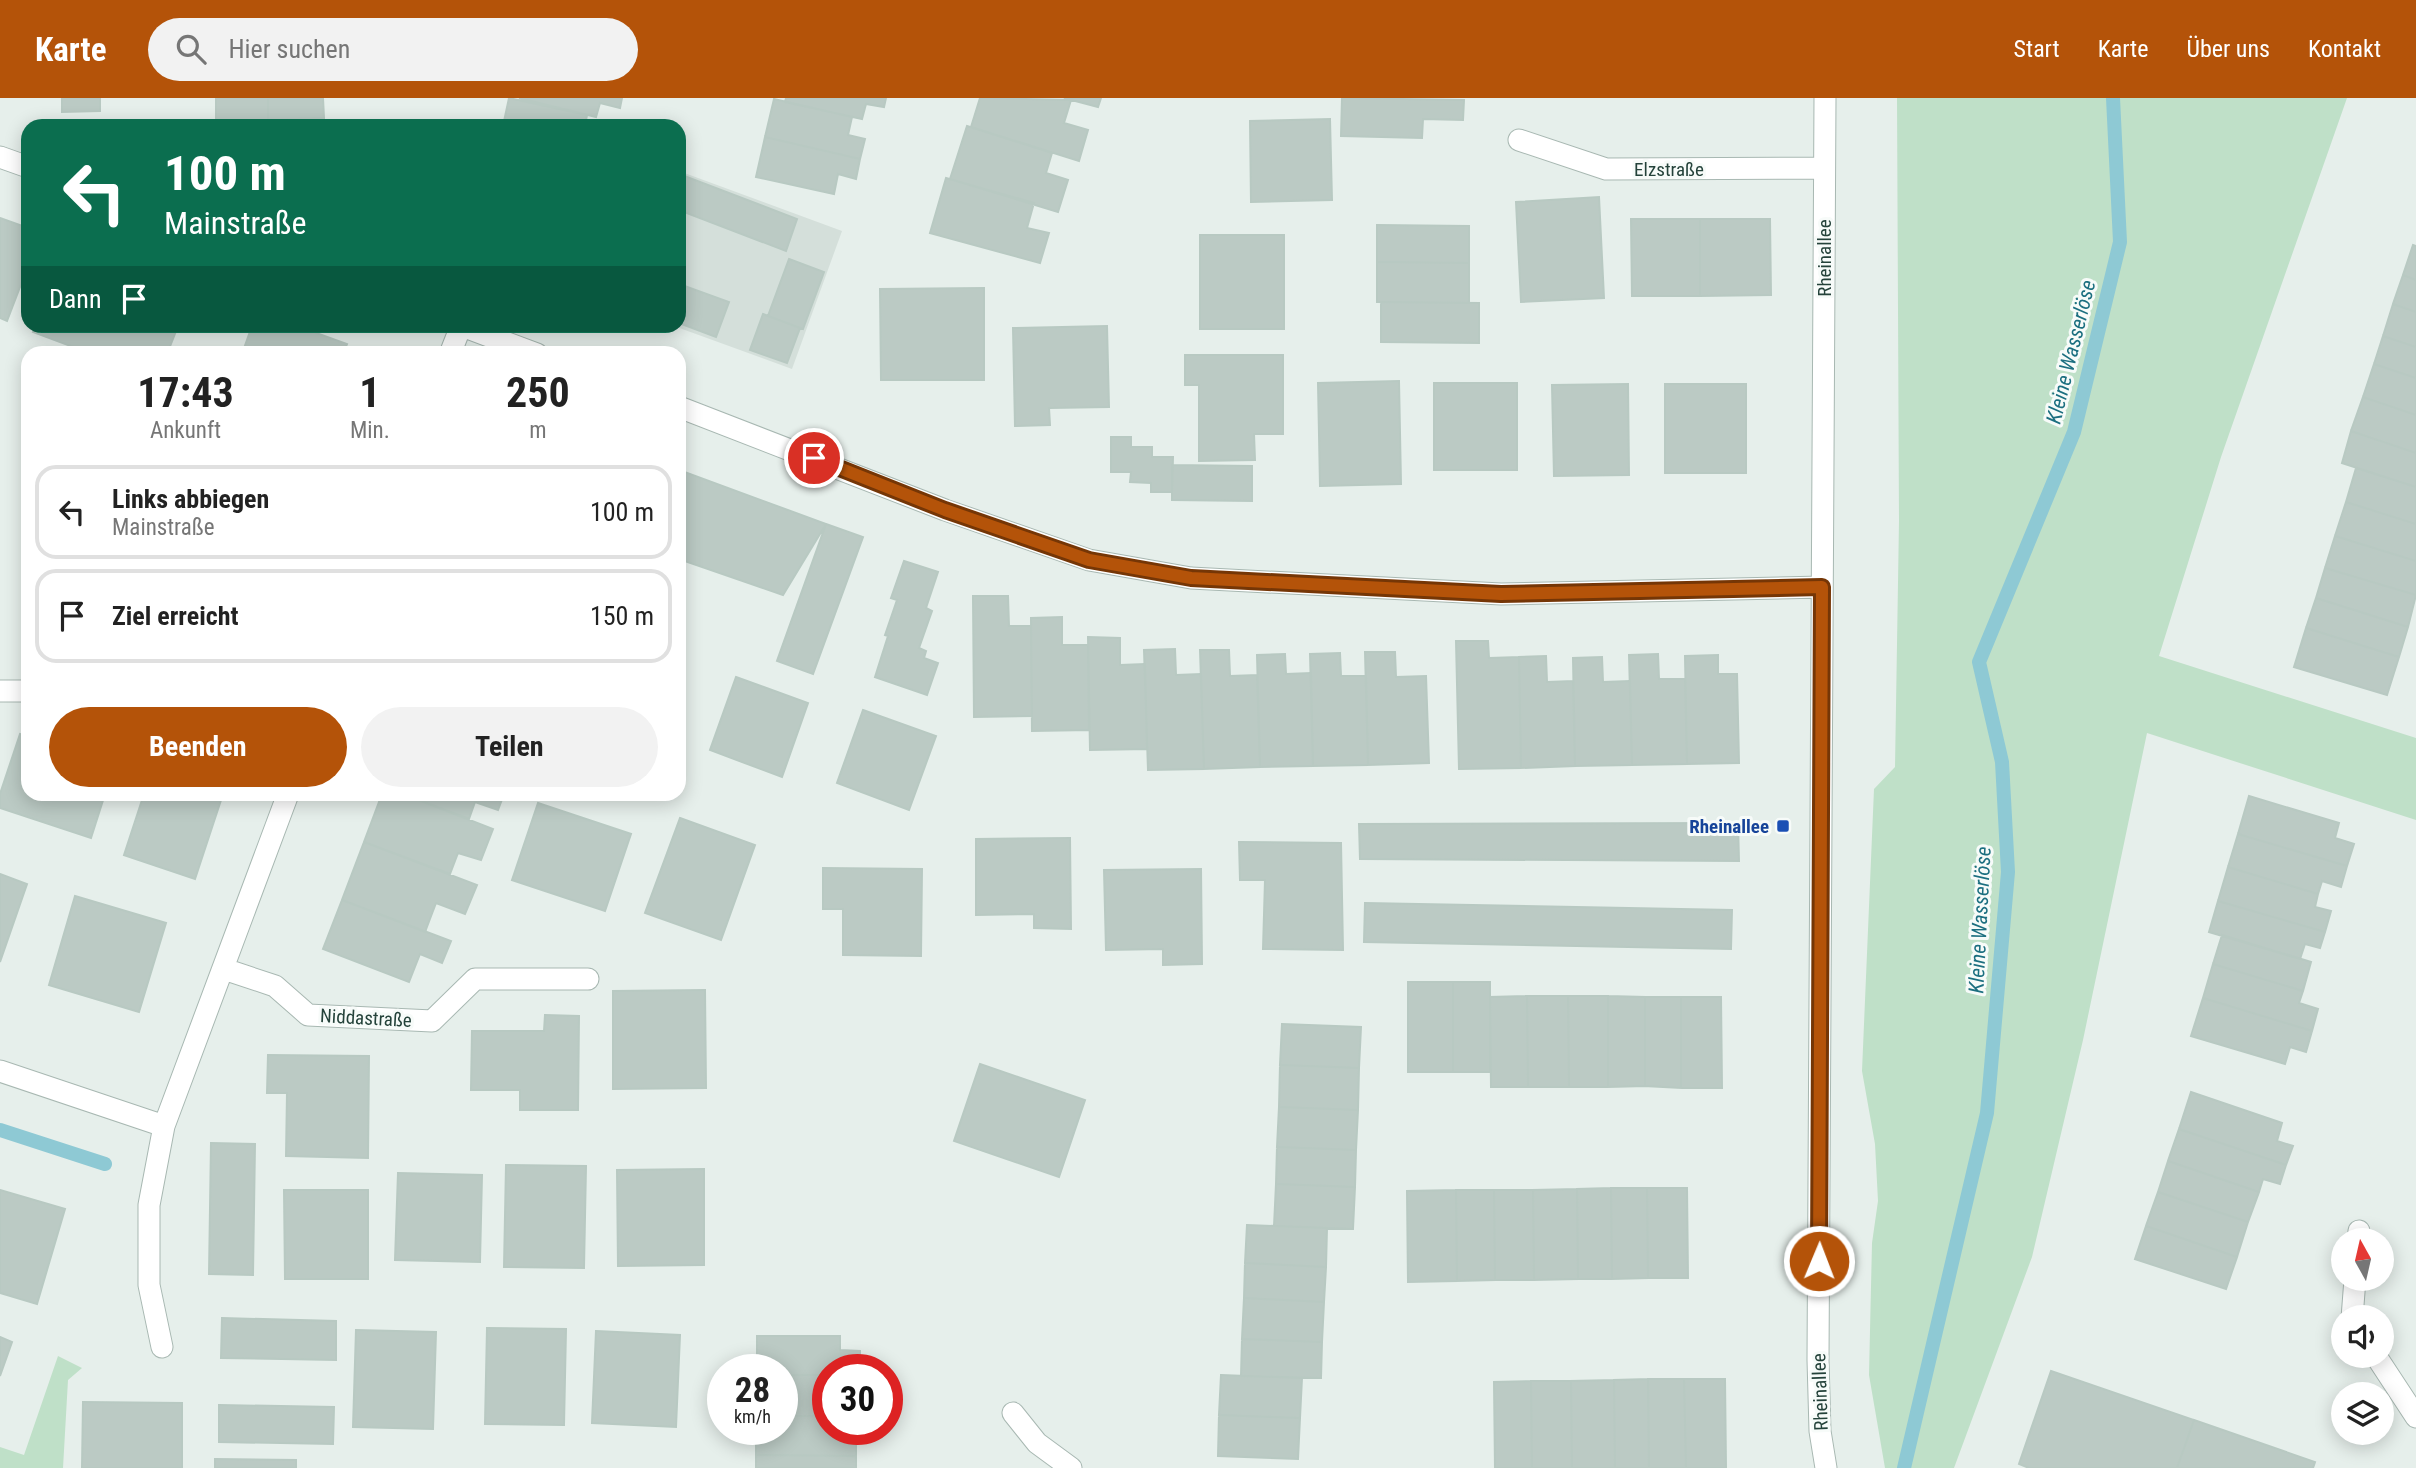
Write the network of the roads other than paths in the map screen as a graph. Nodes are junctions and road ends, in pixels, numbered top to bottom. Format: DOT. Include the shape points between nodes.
graph roads {
  1 [pos="1825,98"];
  2 [pos="1519,140"];
  3 [pos="0,157"];
  4 [pos="21,164"];
  5 [pos="1824,168"];
  6 [pos="480,333"];
  7 [pos="515,346"];
  8 [pos="686,410"];
  9 [pos="1822,587"];
  10 [pos="0,691"];
  11 [pos="21,691"];
  12 [pos="285,801"];
  13 [pos="224,969"];
  14 [pos="587,979"];
  15 [pos="0,1070"];
  16 [pos="164,1126"];
  17 [pos="162,1347"];
  18 [pos="2384,1368"];
  19 [pos="1013,1413"];
  20 [pos="2416,1417"];
  21 [pos="1071,1468"];
  22 [pos="1826,1468"];
  1 -- 5 [label="street, Rheinallee"];
  2 -- 5 [label="street, Elzstraße" via="1606,169"];
  3 -- 4 [label="street"];
  5 -- 9 [label="street, Rheinallee"];
  6 -- 7 [label="street"];
  8 -- 9 [label="street" via="1089,560 1191,578 1501,594"];
  9 -- 22 [label="street, Rheinallee" via="1818,1360"];
  10 -- 11 [label="street"];
  12 -- 13 [label="street"];
  13 -- 14 [label="street, Niddastraße" via="275,986 308,1015 432,1021 475,979"];
  13 -- 16 [label="street"];
  15 -- 16 [label="street"];
  16 -- 17 [label="street" via="149,1205 149,1285"];
  18 -- 20 [label="street"];
  19 -- 21 [label="street" via="1037,1443"];
}
